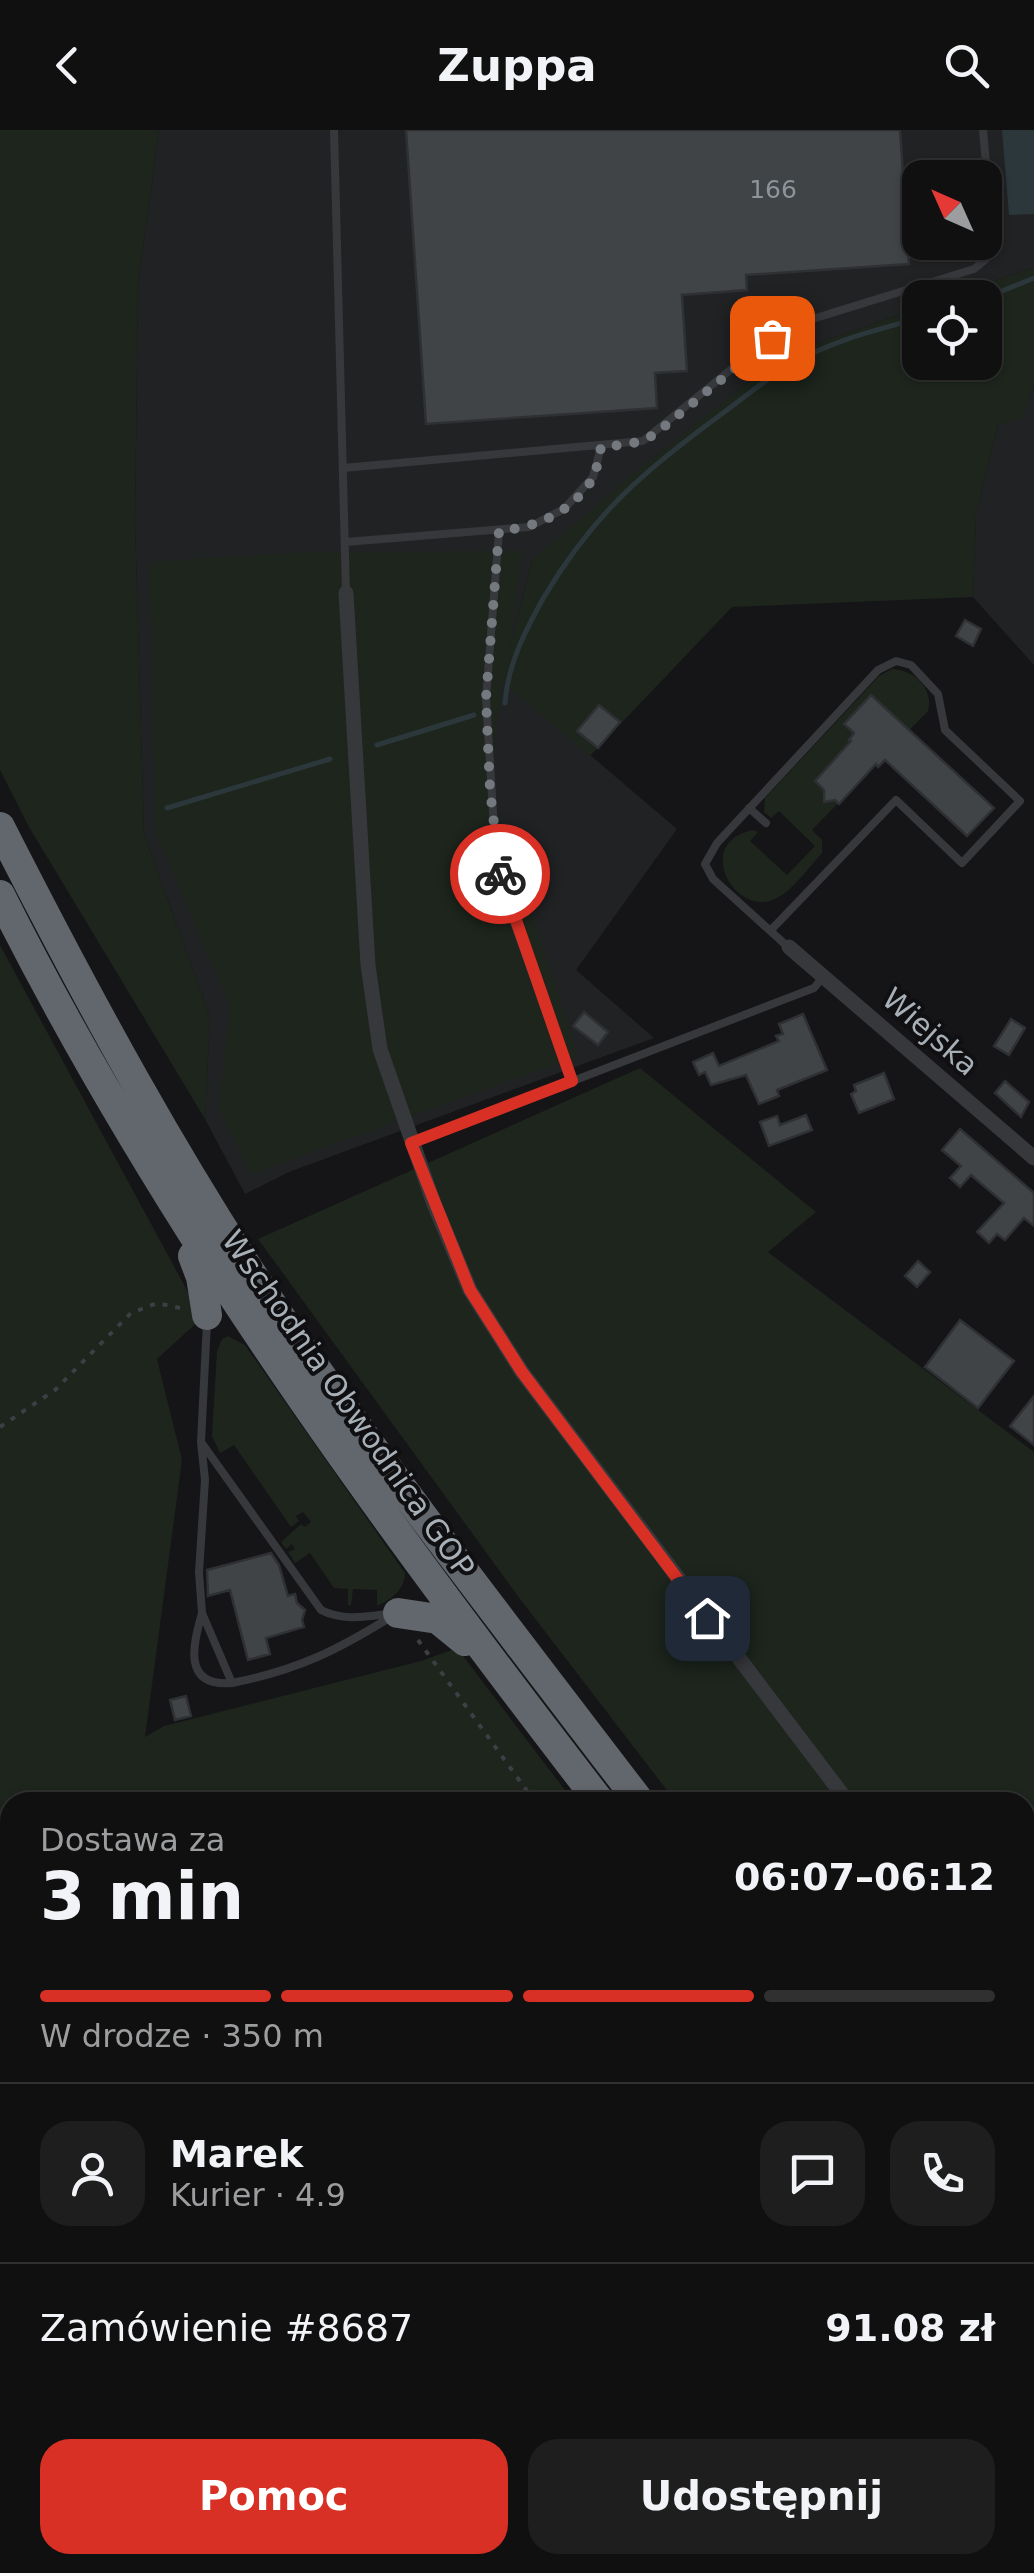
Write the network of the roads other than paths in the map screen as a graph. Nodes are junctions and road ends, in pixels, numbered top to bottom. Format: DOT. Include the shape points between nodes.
graph roads {
  1 [pos="334,130"];
  2 [pos="982,130"];
  3 [pos="601,447"];
  4 [pos="343,468"];
  5 [pos="499,531"];
  6 [pos="346,542"];
  7 [pos="346,593"];
  8 [pos="750,808"];
  9 [pos="766,823"];
  10 [pos="0,827"];
  11 [pos="0,895"];
  12 [pos="771,930"];
  13 [pos="789,947"];
  14 [pos="823,977"];
  15 [pos="572,1081"];
  16 [pos="411,1143"];
  17 [pos="1034,1158"];
  18 [pos="172,1202"];
  19 [pos="207,1315"];
  20 [pos="202,1442"];
  21 [pos="202,1613"];
  22 [pos="398,1613"];
  23 [pos="503,1678"];
  24 [pos="232,1684"];
  25 [pos="592,1792"];
  26 [pos="632,1792"];
  27 [pos="840,1792"];
  1 -- 4 [label="lane"];
  2 -- 3 [label="lane" via="993,244 985,260 806,321 772,338 654,435"];
  3 -- 4 [label="lane"];
  3 -- 5 [label="lane" via="593,477 564,509 529,528"];
  4 -- 6 [label="lane"];
  5 -- 6 [label="lane"];
  5 -- 15 [label="lane" via="486,698 496,861"];
  6 -- 7 [label="lane"];
  7 -- 16 [label="street" via="368,965 380,1048"];
  8 -- 9 [label="lane"];
  8 -- 12 [label="lane" via="716,843 706,864 713,880"];
  8 -- 12 [label="lane" via="878,670 896,660 938,694 944,730 1020,801 962,863 896,800"];
  10 -- 26 [label="highway, Wschodnia Obwodnica GOP" via="74,972 286,1325"];
  11 -- 18 [label="highway, Wschodnia Obwodnica GOP" via="50,995"];
  12 -- 13 [label="lane"];
  13 -- 14 [label="street, Wiejska"];
  14 -- 15 [label="lane" via="814,988"];
  14 -- 17 [label="street, Wiejska"];
  15 -- 16 [label="lane"];
  16 -- 27 [label="street" via="470,1290 504,1346"];
  18 -- 19 [label="highway" via="201,1277"];
  18 -- 23 [label="highway, Wschodnia Obwodnica GOP" via="266,1351"];
  19 -- 20 [label="lane"];
  20 -- 21 [label="lane"];
  20 -- 22 [label="lane" via="321,1610 351,1618"];
  21 -- 24 [label="lane"];
  21 -- 24 [label="lane" via="192,1649 195,1664 216,1684"];
  22 -- 23 [label="highway" via="438,1619"];
  22 -- 24 [label="lane" via="310,1663"];
  23 -- 25 [label="highway, Wschodnia Obwodnica GOP"];
}
